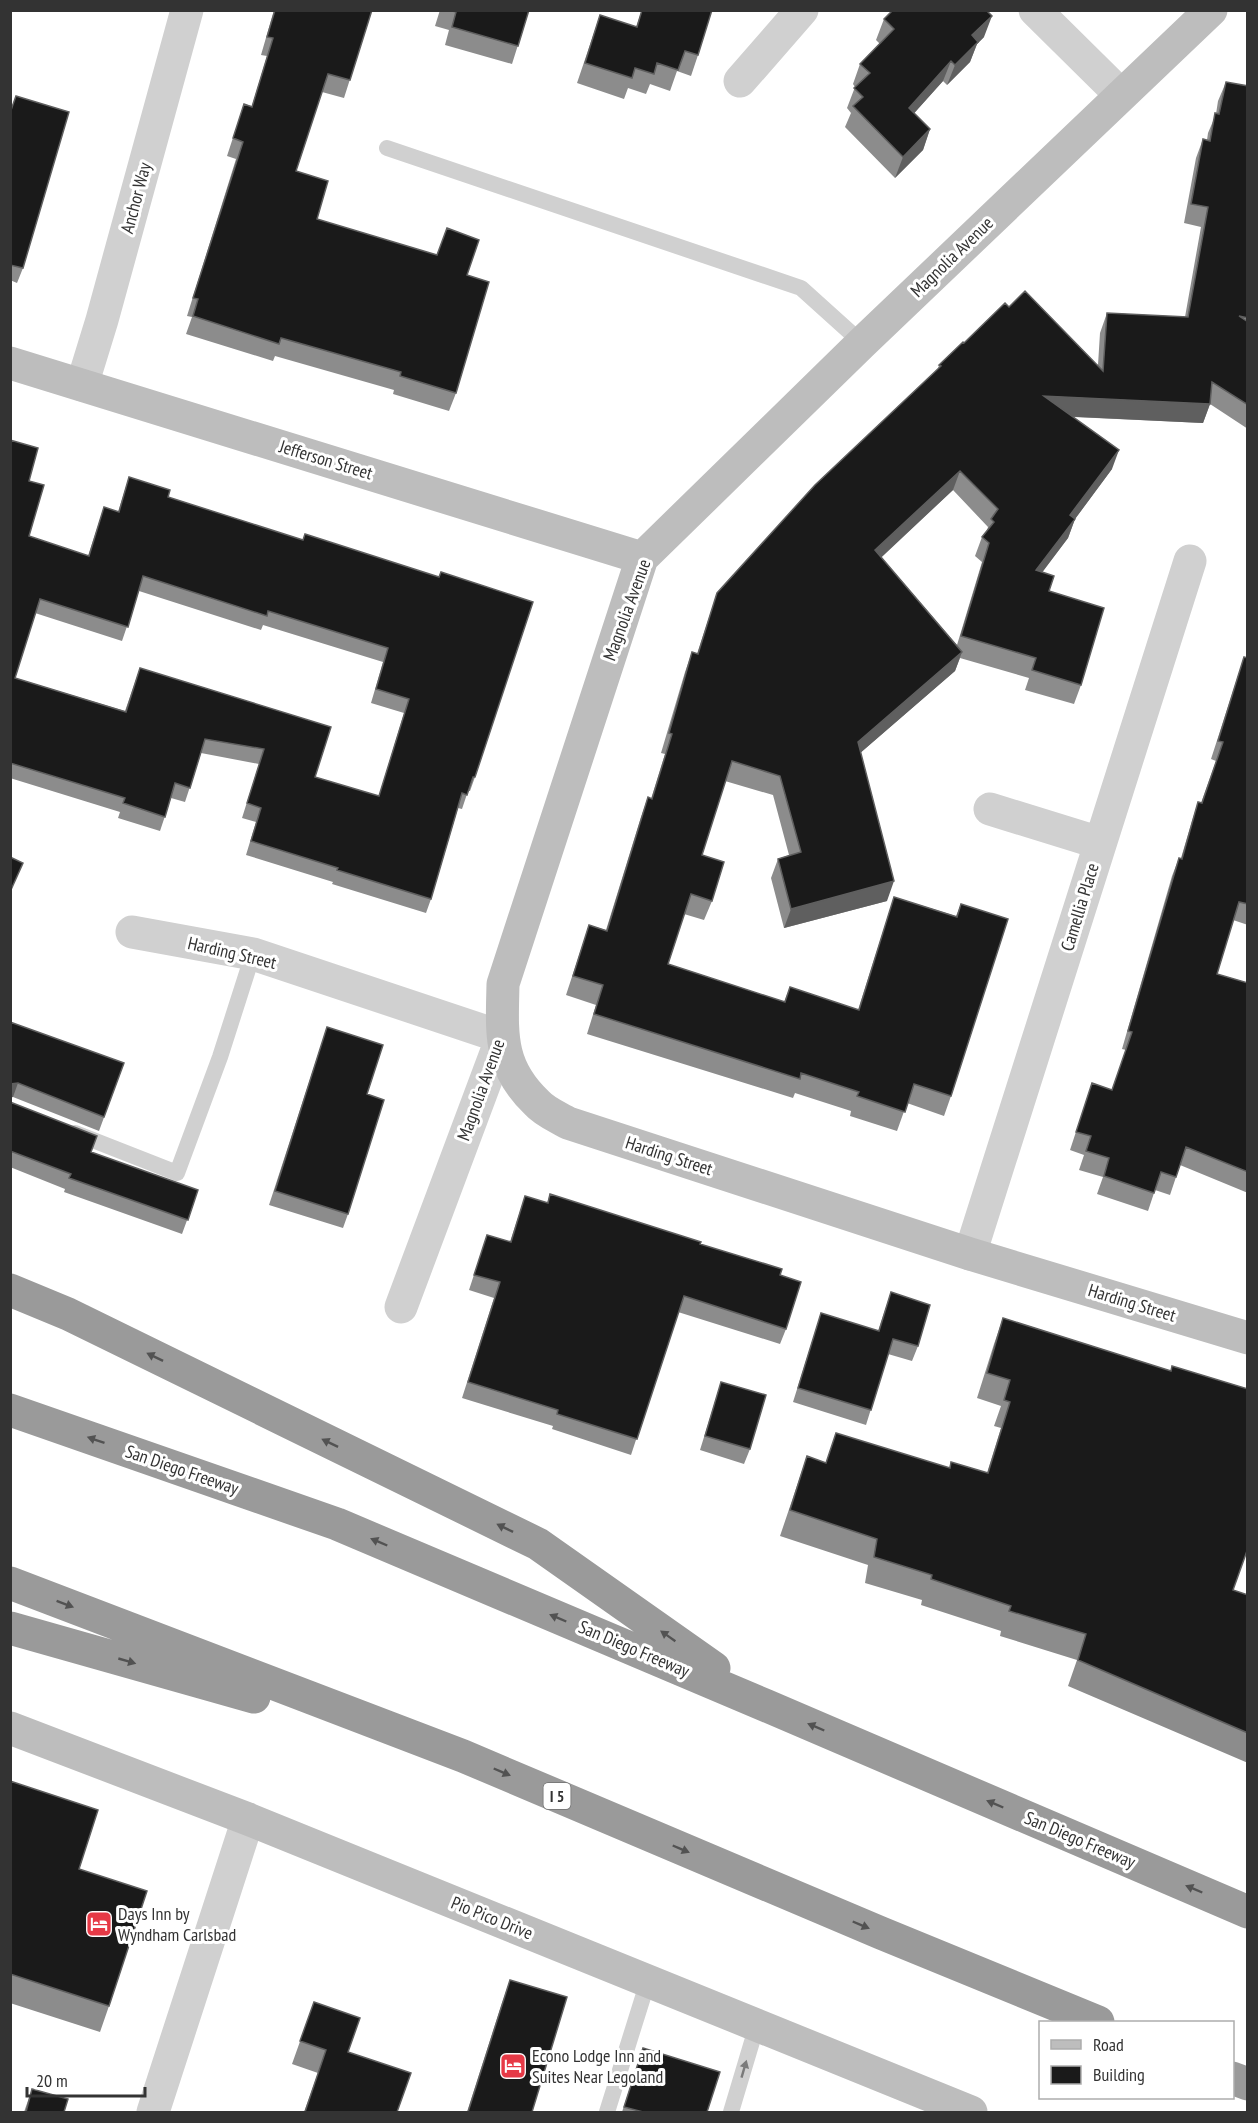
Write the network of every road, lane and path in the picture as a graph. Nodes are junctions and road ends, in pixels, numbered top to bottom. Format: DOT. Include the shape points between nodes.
graph roads {
  1 [pos="188,10"];
  2 [pos="802,10"];
  3 [pos="1035,10"];
  4 [pos="1211,10"];
  5 [pos="740,81"];
  6 [pos="1121,95"];
  7 [pos="387,148"];
  8 [pos="862,343"];
  9 [pos="10,363"];
  10 [pos="82,385"];
  11 [pos="642,558"];
  12 [pos="1190,561"];
  13 [pos="990,809"];
  14 [pos="1100,843"];
  15 [pos="132,932"];
  16 [pos="253,954"];
  17 [pos="502,1037"];
  18 [pos="55,1125"];
  19 [pos="970,1254"];
  20 [pos="10,1290"];
  21 [pos="401,1307"];
  22 [pos="1248,1338"];
  23 [pos="10,1410"];
  24 [pos="10,1583"];
  25 [pos="10,1628"];
  26 [pos="767,1706"];
  27 [pos="10,1728"];
  28 [pos="462,1756"];
  29 [pos="248,1819"];
  30 [pos="1248,1912"];
  31 [pos="648,1981"];
  32 [pos="1096,2021"];
  33 [pos="757,2025"];
  34 [pos="1234,2078"];
  35 [pos="1248,2084"];
  36 [pos="153,2112"];
  37 [pos="607,2112"];
  38 [pos="731,2112"];
  39 [pos="971,2112"];
  1 -- 10 [label="street, Anchor Way"];
  2 -- 5 [label="street"];
  3 -- 6 [label="street"];
  4 -- 6 [label="main road, Magnolia Avenue"];
  6 -- 8 [label="main road, Magnolia Avenue"];
  7 -- 8 [label="lane" via="801,288"];
  8 -- 11 [label="main road, Magnolia Avenue"];
  9 -- 10 [label="main road, Jefferson Street"];
  10 -- 11 [label="main road, Jefferson Street"];
  11 -- 17 [label="main road, Magnolia Avenue" via="503,984"];
  12 -- 14 [label="street, Camellia Place"];
  13 -- 14 [label="street"];
  14 -- 19 [label="street, Camellia Place"];
  15 -- 16 [label="street, Harding Street"];
  16 -- 17 [label="street, Harding Street"];
  16 -- 18 [label="lane" via="177,1173"];
  17 -- 19 [label="main road, Harding Street" via="511,1071 537,1104 568,1123"];
  17 -- 21 [label="street, Magnolia Avenue"];
  19 -- 22 [label="main road, Harding Street"];
  26 -- 20 [label="highway, one-way" via="538,1544 78,1319"];
  26 -- 23 [label="highway, San Diego Freeway, one-way" via="337,1524"];
  24 -- 28 [label="highway, I 5, one-way"];
  25 -- 28 [label="highway, one-way"];
  30 -- 26 [label="highway, San Diego Freeway, one-way"];
  27 -- 29 [label="main road, Pio Pico Drive"];
  28 -- 32 [label="highway, I 5, one-way"];
  29 -- 31 [label="main road, Pio Pico Drive"];
  29 -- 36 [label="street"];
  31 -- 33 [label="main road, Pio Pico Drive"];
  31 -- 37 [label="lane"];
  38 -- 33 [label="lane, one-way"];
  33 -- 39 [label="main road, Pio Pico Drive"];
  34 -- 35 [label="highway"];
}
